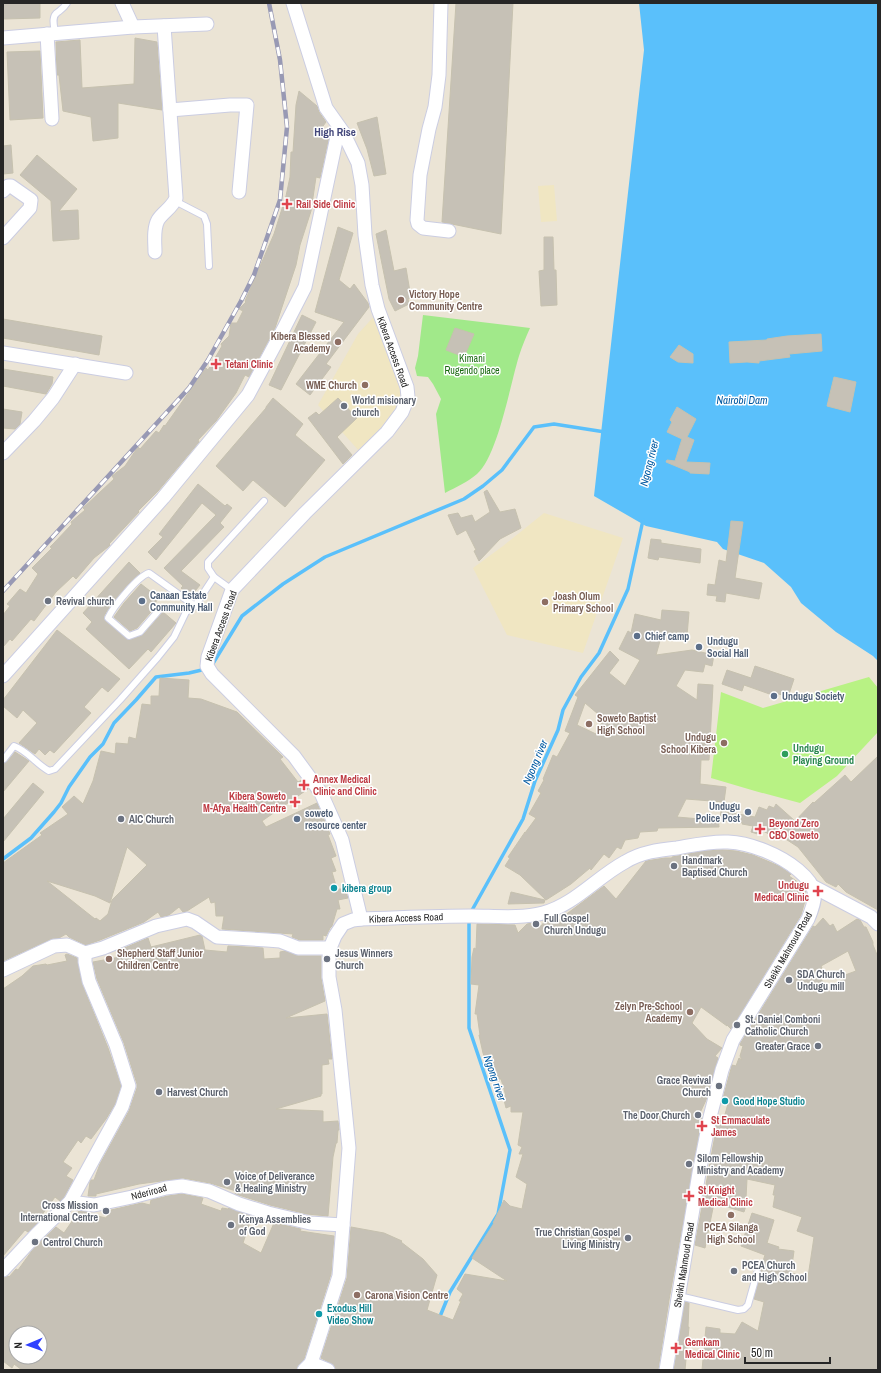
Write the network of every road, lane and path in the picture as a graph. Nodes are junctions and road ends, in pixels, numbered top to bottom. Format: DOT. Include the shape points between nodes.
graph roads {
  1 [pos="67,3"];
  2 [pos="122,3"];
  3 [pos="293,3"];
  4 [pos="441,3"];
  5 [pos="206,24"];
  6 [pos="164,26"];
  7 [pos="133,27"];
  8 [pos="51,34"];
  9 [pos="3,38"];
  10 [pos="170,110"];
  11 [pos="52,120"];
  12 [pos="339,127"];
  13 [pos="3,191"];
  14 [pos="239,192"];
  15 [pos="175,201"];
  16 [pos="449,231"];
  17 [pos="3,238"];
  18 [pos="155,252"];
  19 [pos="209,266"];
  20 [pos="3,352"];
  21 [pos="75,364"];
  22 [pos="126,372"];
  23 [pos="3,452"];
  24 [pos="264,501"];
  25 [pos="214,577"];
  26 [pos="232,590"];
  27 [pos="195,606"];
  28 [pos="160,609"];
  29 [pos="3,676"];
  30 [pos="4,759"];
  31 [pos="814,887"];
  32 [pos="362,919"];
  33 [pos="878,924"];
  34 [pos="330,948"];
  35 [pos="85,954"];
  36 [pos="3,970"];
  37 [pos="70,1202"];
  38 [pos="343,1225"];
  39 [pos="3,1270"];
  40 [pos="758,1273"];
  41 [pos="679,1296"];
  42 [pos="307,1366"];
  43 [pos="328,1370"];
  44 [pos="666,1370"];
  1 -- 8 [label="lane" via="63,9 56,12"];
  2 -- 7 [label="street"];
  3 -- 12 [label="street, Kibera Access Road" via="326,108"];
  4 -- 16 [label="street" via="439,75 435,107 420,175 417,220 423,228"];
  5 -- 6 [label="street"];
  6 -- 7 [label="street"];
  6 -- 10 [label="street"];
  7 -- 8 [label="street"];
  8 -- 9 [label="street"];
  8 -- 11 [label="street"];
  10 -- 14 [label="street" via="247,105"];
  10 -- 15 [label="street"];
  12 -- 26 [label="street, Kibera Access Road" via="358,163 372,285 378,309 407,387 407,402 387,432"];
  12 -- 29 [label="street" via="305,287 248,395 163,498"];
  13 -- 17 [label="street" via="11,186 31,200 31,204"];
  15 -- 18 [label="street" via="157,221"];
  15 -- 19 [label="lane" via="204,216 208,224"];
  20 -- 21 [label="street"];
  21 -- 22 [label="street"];
  21 -- 23 [label="street" via="53,398"];
  24 -- 25 [label="lane" via="208,562 208,568"];
  25 -- 26 [label="lane"];
  25 -- 27 [label="lane"];
  26 -- 32 [label="street, Kibera Access Road" via="208,657 209,669 294,756 321,793 342,840"];
  27 -- 28 [label="lane" via="149,573 144,574 111,611 108,618 129,636 140,632"];
  27 -- 30 [label="lane" via="186,612 174,637 158,657 55,769 49,771 42,768 20,748 14,746"];
  31 -- 32 [label="street, Kibera Access Road" via="796,869 772,854 746,844 713,842 634,856 563,906 543,913 522,916"];
  31 -- 33 [label="street" via="871,917"];
  31 -- 41 [label="street, Sheikh Mahmoud Road" via="814,903 808,919 733,1040 722,1070 699,1173"];
  32 -- 34 [label="street" via="344,923"];
  34 -- 35 [label="street" via="298,948 280,941 217,937 187,919 156,926"];
  34 -- 38 [label="street" via="329,976 335,1010 349,1148"];
  35 -- 36 [label="street" via="67,945 54,946"];
  35 -- 37 [label="street" via="89,981 116,1045 129,1086 122,1107"];
  37 -- 38 [label="street, Nderiroad" via="94,1205 182,1186 209,1191 268,1213 310,1223"];
  37 -- 39 [label="street"];
  38 -- 42 [label="street" via="339,1276"];
  40 -- 41 [label="lane" via="748,1305 744,1309 738,1310"];
  41 -- 44 [label="street, Sheikh Mahmoud Road"];
  42 -- 43 [label="street"];
}
